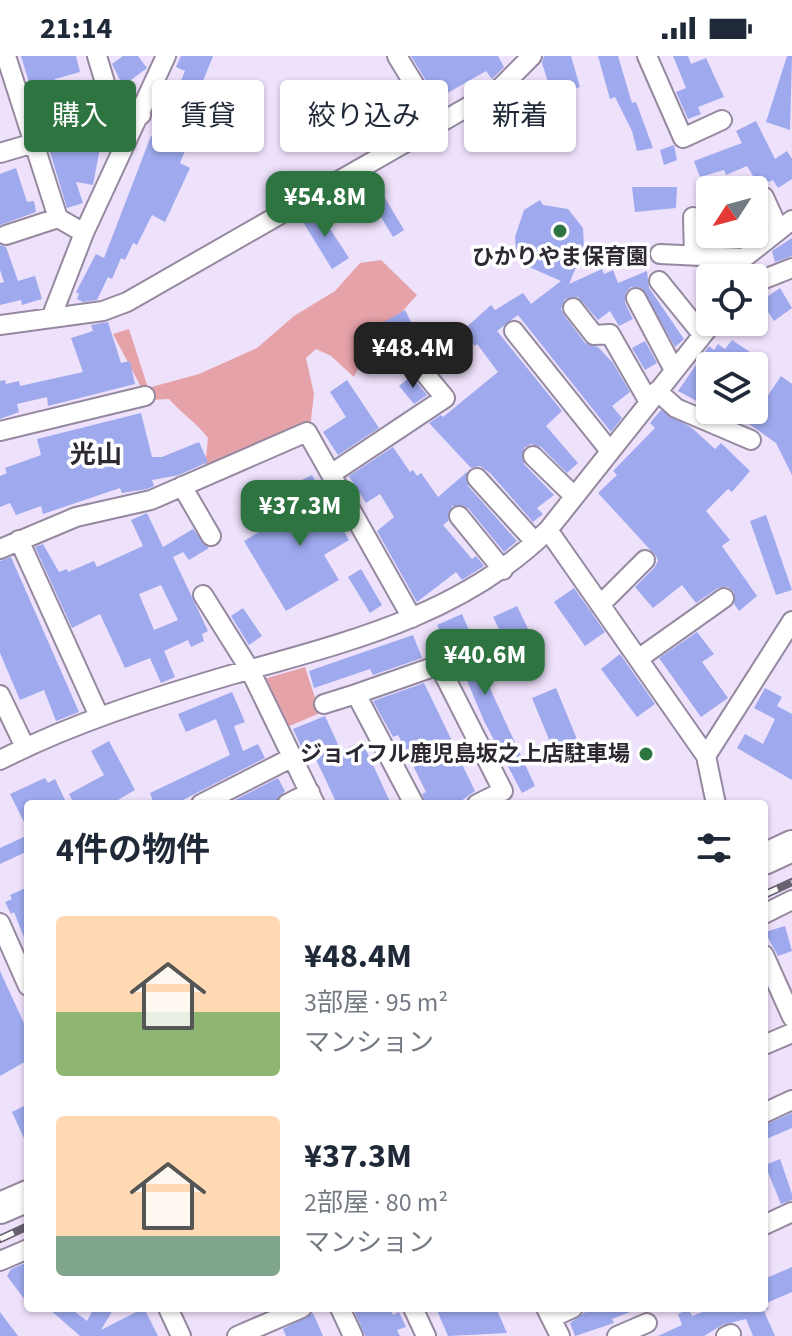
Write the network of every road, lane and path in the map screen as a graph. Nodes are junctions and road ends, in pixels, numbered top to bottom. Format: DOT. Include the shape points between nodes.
graph roads {
  1 [pos="97,56"];
  2 [pos="166,56"];
  3 [pos="397,56"];
  4 [pos="532,56"];
  5 [pos="647,56"];
  6 [pos="6,69"];
  7 [pos="412,80"];
  8 [pos="141,115"];
  9 [pos="448,116"];
  10 [pos="24,117"];
  11 [pos="722,120"];
  12 [pos="24,146"];
  13 [pos="37,152"];
  14 [pos="385,152"];
  15 [pos="0,153"];
  16 [pos="768,202"];
  17 [pos="693,217"];
  18 [pos="58,218"];
  19 [pos="786,225"];
  20 [pos="84,233"];
  21 [pos="6,235"];
  22 [pos="660,254"];
  23 [pos="694,256"];
  24 [pos="792,268"];
  25 [pos="768,277"];
  26 [pos="659,281"];
  27 [pos="636,298"];
  28 [pos="573,308"];
  29 [pos="696,317"];
  30 [pos="51,318"];
  31 [pos="0,325"];
  32 [pos="514,331"];
  33 [pos="701,336"];
  34 [pos="412,358"];
  35 [pos="674,370"];
  36 [pos="145,396"];
  37 [pos="653,397"];
  38 [pos="0,431"];
  39 [pos="751,440"];
  40 [pos="610,451"];
  41 [pos="533,456"];
  42 [pos="331,474"];
  43 [pos="477,478"];
  44 [pos="182,486"];
  45 [pos="574,496"];
  46 [pos="459,516"];
  47 [pos="211,536"];
  48 [pos="542,536"];
  49 [pos="19,540"];
  50 [pos="0,549"];
  51 [pos="645,560"];
  52 [pos="503,570"];
  53 [pos="203,595"];
  54 [pos="724,598"];
  55 [pos="600,605"];
  56 [pos="412,618"];
  57 [pos="792,621"];
  58 [pos="638,659"];
  59 [pos="250,670"];
  60 [pos="356,694"];
  61 [pos="0,695"];
  62 [pos="324,704"];
  63 [pos="99,716"];
  64 [pos="25,747"];
  65 [pos="706,756"];
  66 [pos="293,757"];
  67 [pos="0,760"];
  68 [pos="312,798"];
  69 [pos="209,800"];
  70 [pos="412,800"];
  71 [pos="485,800"];
  72 [pos="715,800"];
  73 [pos="792,846"];
  74 [pos="768,857"];
  75 [pos="792,900"];
  76 [pos="768,912"];
  77 [pos="0,923"];
  78 [pos="4,945"];
  79 [pos="768,965"];
  80 [pos="24,979"];
  81 [pos="780,995"];
  82 [pos="792,1017"];
  83 [pos="792,1033"];
  84 [pos="768,1043"];
  85 [pos="792,1100"];
  86 [pos="768,1111"];
  87 [pos="24,1198"];
  88 [pos="0,1208"];
  89 [pos="792,1212"];
  90 [pos="768,1223"];
  91 [pos="24,1251"];
  92 [pos="0,1261"];
  93 [pos="170,1312"];
  94 [pos="293,1312"];
  95 [pos="342,1312"];
  96 [pos="415,1312"];
  97 [pos="548,1313"];
  98 [pos="647,1323"];
  99 [pos="181,1336"];
  100 [pos="237,1336"];
  101 [pos="353,1336"];
  102 [pos="426,1336"];
  103 [pos="560,1336"];
  104 [pos="617,1336"];
  1 -- 8 [label="street" via="109,96"];
  2 -- 8 [label="street"];
  3 -- 7 [label="street"];
  4 -- 9 [label="street" via="499,89"];
  5 -- 11 [label="street" via="683,138"];
  6 -- 10 [label="street"];
  8 -- 20 [label="street"];
  12 -- 15 [label="street"];
  13 -- 18 [label="street"];
  14 -- 30 [label="street" via="127,302"];
  16 -- 19 [label="street"];
  17 -- 23 [label="street"];
  18 -- 20 [label="street"];
  18 -- 21 [label="street"];
  19 -- 23 [label="street" via="744,258"];
  20 -- 30 [label="street"];
  22 -- 23 [label="street"];
  24 -- 25 [label="street"];
  26 -- 29 [label="street"];
  27 -- 35 [label="street"];
  28 -- 37 [label="street" via="594,335 610,334"];
  30 -- 31 [label="street"];
  32 -- 40 [label="street"];
  33 -- 35 [label="street"];
  34 -- 42 [label="street" via="445,398"];
  35 -- 37 [label="street"];
  36 -- 38 [label="street"];
  37 -- 39 [label="street"];
  37 -- 40 [label="street"];
  40 -- 45 [label="street"];
  41 -- 45 [label="street"];
  42 -- 44 [label="street" via="307,432"];
  42 -- 56 [label="street"];
  43 -- 48 [label="street"];
  44 -- 47 [label="street"];
  44 -- 49 [label="street"];
  45 -- 48 [label="street"];
  46 -- 52 [label="street"];
  48 -- 52 [label="street"];
  48 -- 55 [label="street"];
  49 -- 50 [label="street"];
  49 -- 63 [label="street"];
  51 -- 55 [label="street"];
  52 -- 56 [label="street"];
  53 -- 59 [label="street"];
  54 -- 58 [label="street"];
  55 -- 58 [label="street"];
  56 -- 59 [label="street"];
  57 -- 65 [label="street"];
  58 -- 65 [label="street"];
  59 -- 63 [label="street"];
  59 -- 66 [label="street"];
  60 -- 62 [label="street"];
  60 -- 70 [label="street"];
  60 -- 71 [label="street" via="439,665 503,791"];
  61 -- 64 [label="street"];
  63 -- 64 [label="street"];
  64 -- 67 [label="street"];
  65 -- 72 [label="street"];
  66 -- 68 [label="street"];
  66 -- 69 [label="street"];
  73 -- 74 [label="highway"];
  75 -- 76 [label="street"];
  77 -- 78 [label="street"];
  78 -- 80 [label="street"];
  79 -- 81 [label="street"];
  81 -- 82 [label="street"];
  83 -- 84 [label="street"];
  85 -- 86 [label="street"];
  87 -- 88 [label="highway"];
  89 -- 90 [label="street"];
  91 -- 92 [label="street"];
  93 -- 99 [label="street"];
  94 -- 100 [label="street"];
  95 -- 101 [label="street"];
  96 -- 102 [label="street"];
  97 -- 103 [label="street"];
  98 -- 104 [label="street"];
}
